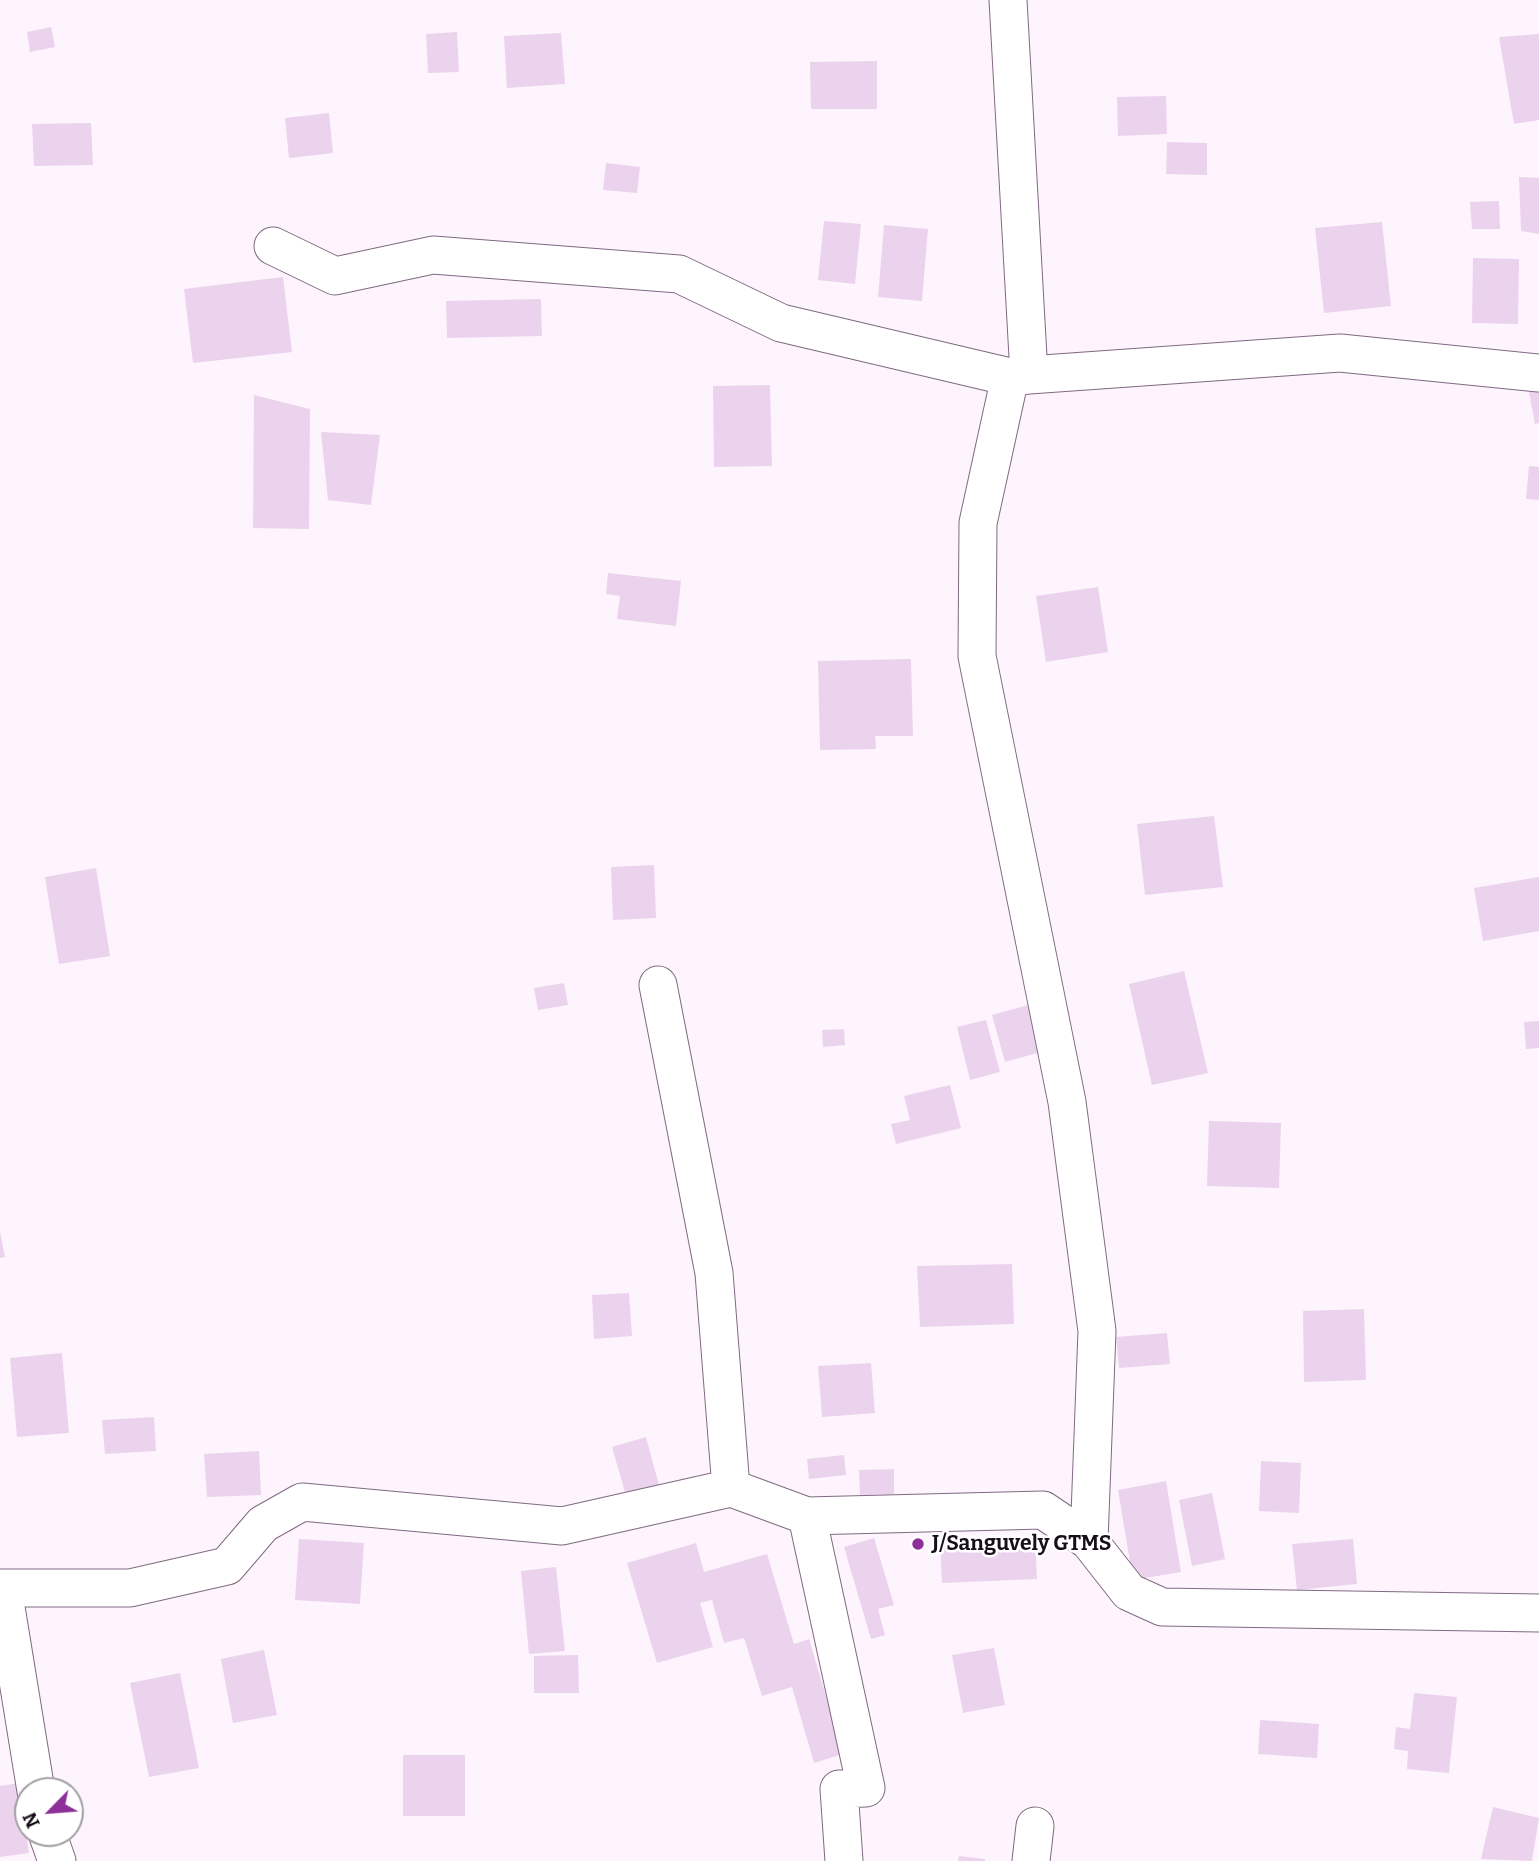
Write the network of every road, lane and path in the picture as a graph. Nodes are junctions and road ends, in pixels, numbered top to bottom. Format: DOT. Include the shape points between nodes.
graph roads {
  1 [pos="1008,0"];
  2 [pos="273,246"];
  3 [pos="1539,373"];
  4 [pos="1020,376"];
  5 [pos="657,985"];
  6 [pos="731,1488"];
  7 [pos="807,1516"];
  8 [pos="1089,1541"];
  9 [pos="2,1589"];
  10 [pos="1539,1613"];
  11 [pos="34,1777"];
  12 [pos="844,1861"];
  1 -- 4 [label="street"];
  2 -- 4 [label="street" via="335,276 433,255 679,274 781,323"];
  3 -- 4 [label="street" via="1340,353"];
  4 -- 8 [label="street" via="978,523 977,656 1067,1102 1097,1331"];
  5 -- 6 [label="street" via="714,1273"];
  6 -- 7 [label="street"];
  6 -- 9 [label="street" via="562,1527 302,1502 263,1524 227,1566 130,1588"];
  7 -- 8 [label="street" via="1043,1510"];
  7 -- 12 [label="street" via="866,1788 839,1789"];
  8 -- 10 [label="street" via="1129,1592 1162,1607"];
  9 -- 11 [label="street"];
}
